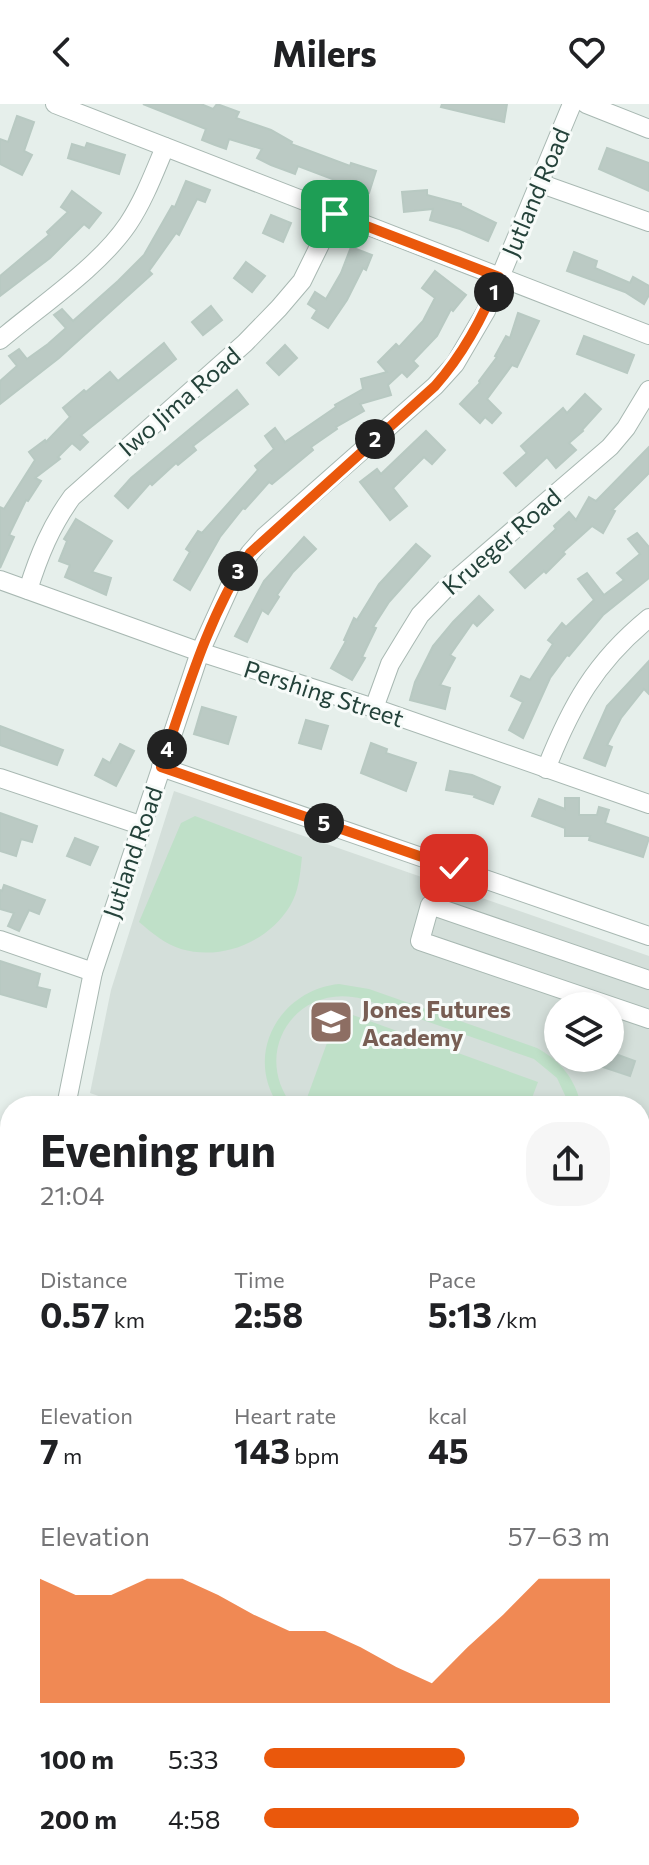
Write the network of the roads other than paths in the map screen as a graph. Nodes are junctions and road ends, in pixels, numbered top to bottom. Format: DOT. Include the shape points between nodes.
graph roads {
  1 [pos="55,104"];
  2 [pos="572,104"];
  3 [pos="586,104"];
  4 [pos="649,129"];
  5 [pos="165,147"];
  6 [pos="539,183"];
  7 [pos="335,214"];
  8 [pos="649,222"];
  9 [pos="499,277"];
  10 [pos="649,335"];
  11 [pos="0,340"];
  12 [pos="649,390"];
  13 [pos="0,580"];
  14 [pos="28,590"];
  15 [pos="649,618"];
  16 [pos="200,652"];
  17 [pos="374,708"];
  18 [pos="161,767"];
  19 [pos="546,769"];
  20 [pos="0,778"];
  21 [pos="649,804"];
  22 [pos="140,825"];
  23 [pos="649,936"];
  24 [pos="0,940"];
  25 [pos="93,972"];
  26 [pos="649,980"];
  27 [pos="649,1019"];
  28 [pos="69,1096"];
  1 -- 5 [label="street"];
  2 -- 6 [label="street, Jutland Road"];
  3 -- 4 [label="street"];
  5 -- 7 [label="street"];
  5 -- 11 [label="street" via="126,227 100,256"];
  6 -- 8 [label="street"];
  6 -- 9 [label="street, Jutland Road"];
  7 -- 9 [label="street"];
  7 -- 14 [label="street, Iwo Jima Road" via="302,281 279,308 72,497 42,545"];
  9 -- 10 [label="street"];
  9 -- 16 [label="street, Jutland Road" via="455,364 250,553"];
  12 -- 17 [label="street, Krueger Road" via="610,447 420,615 390,664"];
  13 -- 14 [label="street, Pershing Street"];
  14 -- 16 [label="street, Pershing Street"];
  15 -- 19 [label="street" via="583,688"];
  16 -- 17 [label="street, Pershing Street"];
  16 -- 18 [label="street, Jutland Road"];
  17 -- 19 [label="street, Pershing Street"];
  18 -- 22 [label="street, Jutland Road"];
  18 -- 23 [label="street"];
  19 -- 21 [label="street, Pershing Street"];
  20 -- 22 [label="street"];
  22 -- 25 [label="street, Jutland Road"];
  24 -- 25 [label="street"];
  25 -- 28 [label="street, Jutland Road"];
  26 -- 27 [label="street" via="430,905 420,941"];
}
